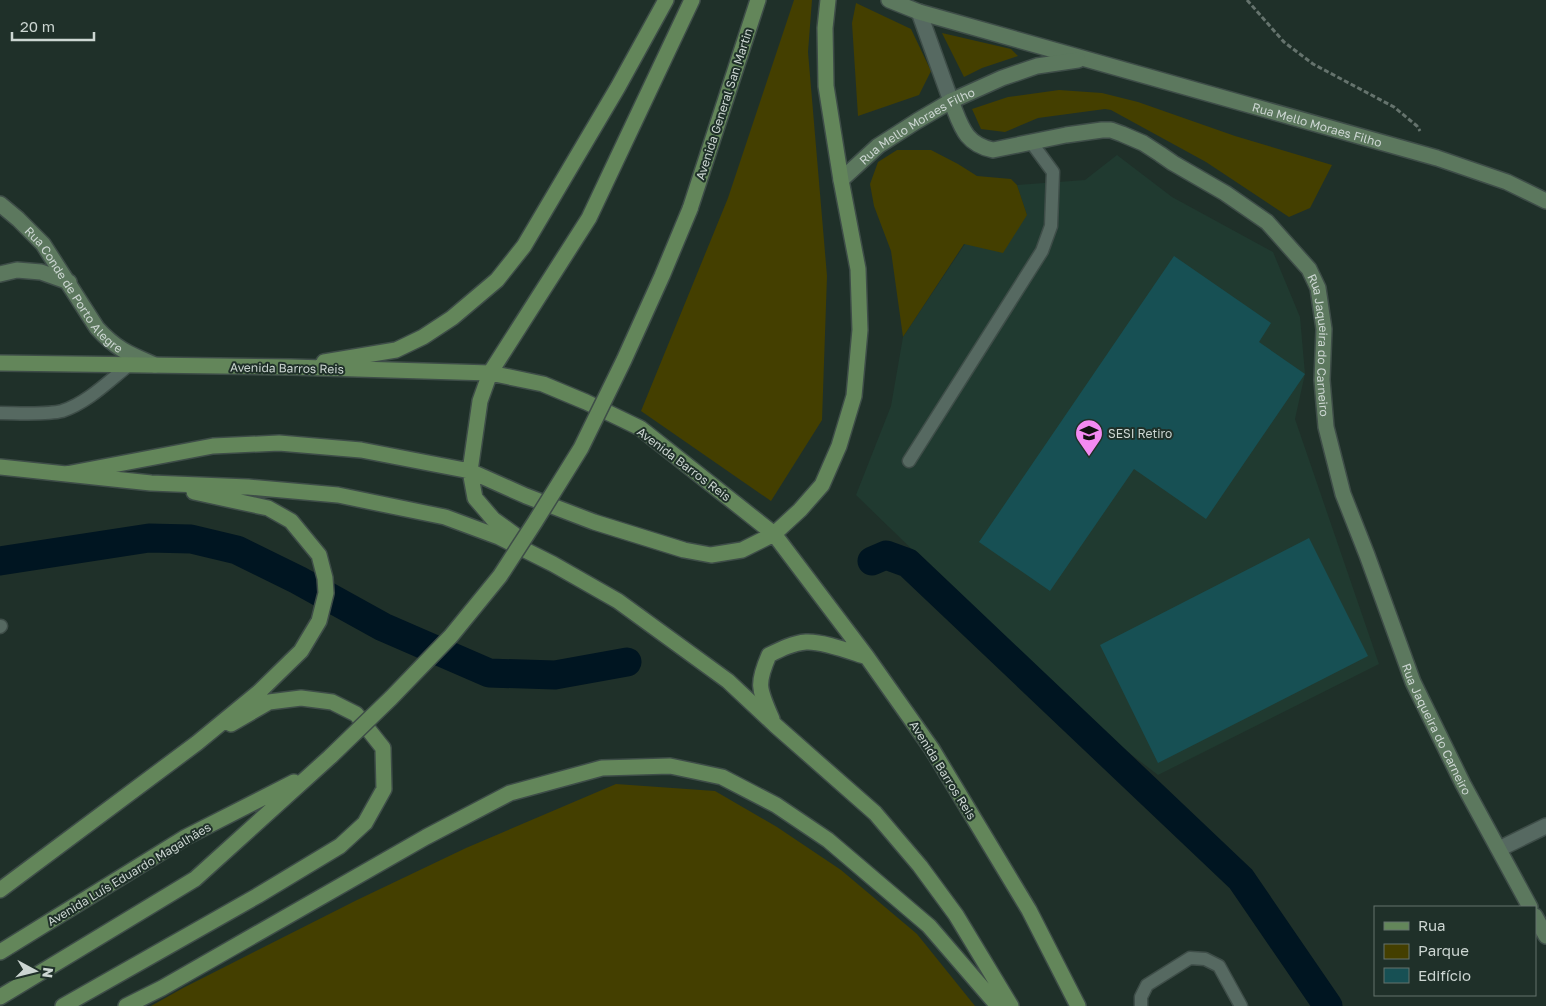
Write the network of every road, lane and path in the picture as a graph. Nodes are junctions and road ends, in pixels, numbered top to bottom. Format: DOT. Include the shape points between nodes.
graph roads {
  1 [pos="666,0"];
  2 [pos="692,0"];
  3 [pos="758,0"];
  4 [pos="828,0"];
  5 [pos="889,0"];
  6 [pos="1247,0"];
  7 [pos="919,12"];
  8 [pos="1085,59"];
  9 [pos="951,101"];
  10 [pos="1032,142"];
  11 [pos="1437,158"];
  12 [pos="841,180"];
  13 [pos="1546,200"];
  14 [pos="0,204"];
  15 [pos="0,274"];
  16 [pos="69,282"];
  17 [pos="0,363"];
  18 [pos="129,365"];
  19 [pos="155,365"];
  20 [pos="291,367"];
  21 [pos="490,373"];
  22 [pos="0,412"];
  23 [pos="909,461"];
  24 [pos="0,466"];
  25 [pos="470,471"];
  26 [pos="66,474"];
  27 [pos="151,483"];
  28 [pos="774,534"];
  29 [pos="553,564"];
  30 [pos="867,657"];
  31 [pos="775,725"];
  32 [pos="197,743"];
  33 [pos="331,756"];
  34 [pos="313,773"];
  35 [pos="1546,826"];
  36 [pos="1500,849"];
  37 [pos="0,890"];
  38 [pos="1529,906"];
  39 [pos="0,952"];
  40 [pos="0,997"];
  41 [pos="63,1006"];
  42 [pos="126,1006"];
  43 [pos="998,1006"];
  44 [pos="1011,1006"];
  45 [pos="1078,1006"];
  46 [pos="1141,1006"];
  47 [pos="1241,1006"];
  1 -- 20 [label="main road" via="524,246 497,280 452,318 396,350"];
  2 -- 21 [label="main road" via="590,218"];
  3 -- 33 [label="main road, Avenida General San Martin, bridge" via="690,209 620,369 580,448 500,576 451,636"];
  4 -- 12 [label="main road" via="826,86"];
  5 -- 7 [label="main road, Rua Mello Moraes Filho"];
  6 -- 11 [label="path" via="1284,42 1313,64 1394,107 1417,126"];
  7 -- 8 [label="main road, Rua Mello Moraes Filho"];
  7 -- 9 [label="street, Rua Jaqueira do Carneiro"];
  8 -- 9 [label="main road, Rua Mello Moraes Filho" via="1037,66"];
  8 -- 11 [label="main road, Rua Mello Moraes Filho"];
  9 -- 10 [label="main road, Rua Jaqueira do Carneiro" via="965,134 979,146 993,150"];
  9 -- 12 [label="main road, Rua Mello Moraes Filho" via="878,146"];
  10 -- 23 [label="lane" via="1053,172 1051,226 1042,251"];
  10 -- 36 [label="main road, Rua Jaqueira do Carneiro" via="1111,130 1142,143 1267,222 1309,269 1318,288 1324,329 1322,380 1326,427 1343,494 1413,682 1463,784"];
  11 -- 13 [label="main road, Rua Mello Moraes Filho" via="1507,182"];
  12 -- 28 [label="main road" via="858,269 860,330 854,396 839,446 822,485"];
  14 -- 16 [label="main road, Rua Conde de Porto Alegre" via="43,244"];
  15 -- 16 [label="main road" via="17,270 41,272"];
  16 -- 19 [label="main road, Rua Conde de Porto Alegre" via="107,339 122,351"];
  17 -- 18 [label="main road, Avenida Barros Reis"];
  18 -- 19 [label="main road, Avenida Barros Reis"];
  18 -- 22 [label="lane" via="92,394 61,411"];
  19 -- 20 [label="main road, Avenida Barros Reis"];
  20 -- 21 [label="main road, Avenida Barros Reis"];
  21 -- 25 [label="main road" via="480,401"];
  21 -- 28 [label="main road, Avenida Barros Reis" via="543,384 640,428"];
  24 -- 26 [label="main road"];
  25 -- 26 [label="main road" via="361,450 279,443 213,446"];
  25 -- 28 [label="main road" via="594,522 684,550 711,555 742,550"];
  25 -- 29 [label="main road" via="475,498 487,512"];
  26 -- 27 [label="main road"];
  27 -- 29 [label="main road" via="338,495 445,517 499,537"];
  27 -- 32 [label="main road" via="268,508 291,521 319,555 325,578 326,593 319,621 301,651 259,692"];
  28 -- 30 [label="main road, Avenida Barros Reis"];
  29 -- 31 [label="main road" via="618,601 728,680"];
  30 -- 31 [label="main road" via="807,642 784,647 769,655 761,675 761,694"];
  30 -- 45 [label="main road, Avenida Barros Reis" via="932,749 1029,910"];
  31 -- 44 [label="main road" via="874,813 920,866 956,914"];
  32 -- 37 [label="main road"];
  32 -- 41 [label="main road" via="269,702 301,698 332,702 356,714 383,748 384,788 365,823 340,846"];
  33 -- 34 [label="main road, Avenida Luís Eduardo Magalhães"];
  34 -- 39 [label="main road, Avenida Luís Eduardo Magalhães" via="186,837"];
  34 -- 40 [label="main road, Avenida Luís Eduardo Magalhães" via="195,879"];
  35 -- 36 [label="street"];
  36 -- 38 [label="main road, Rua Jaqueira do Carneiro"];
  42 -- 43 [label="main road" via="510,793 602,768 670,766 722,777 776,805 828,840 929,926"];
  46 -- 47 [label="lane" via="1140,997 1147,984 1190,958 1205,958 1219,966"];
}
